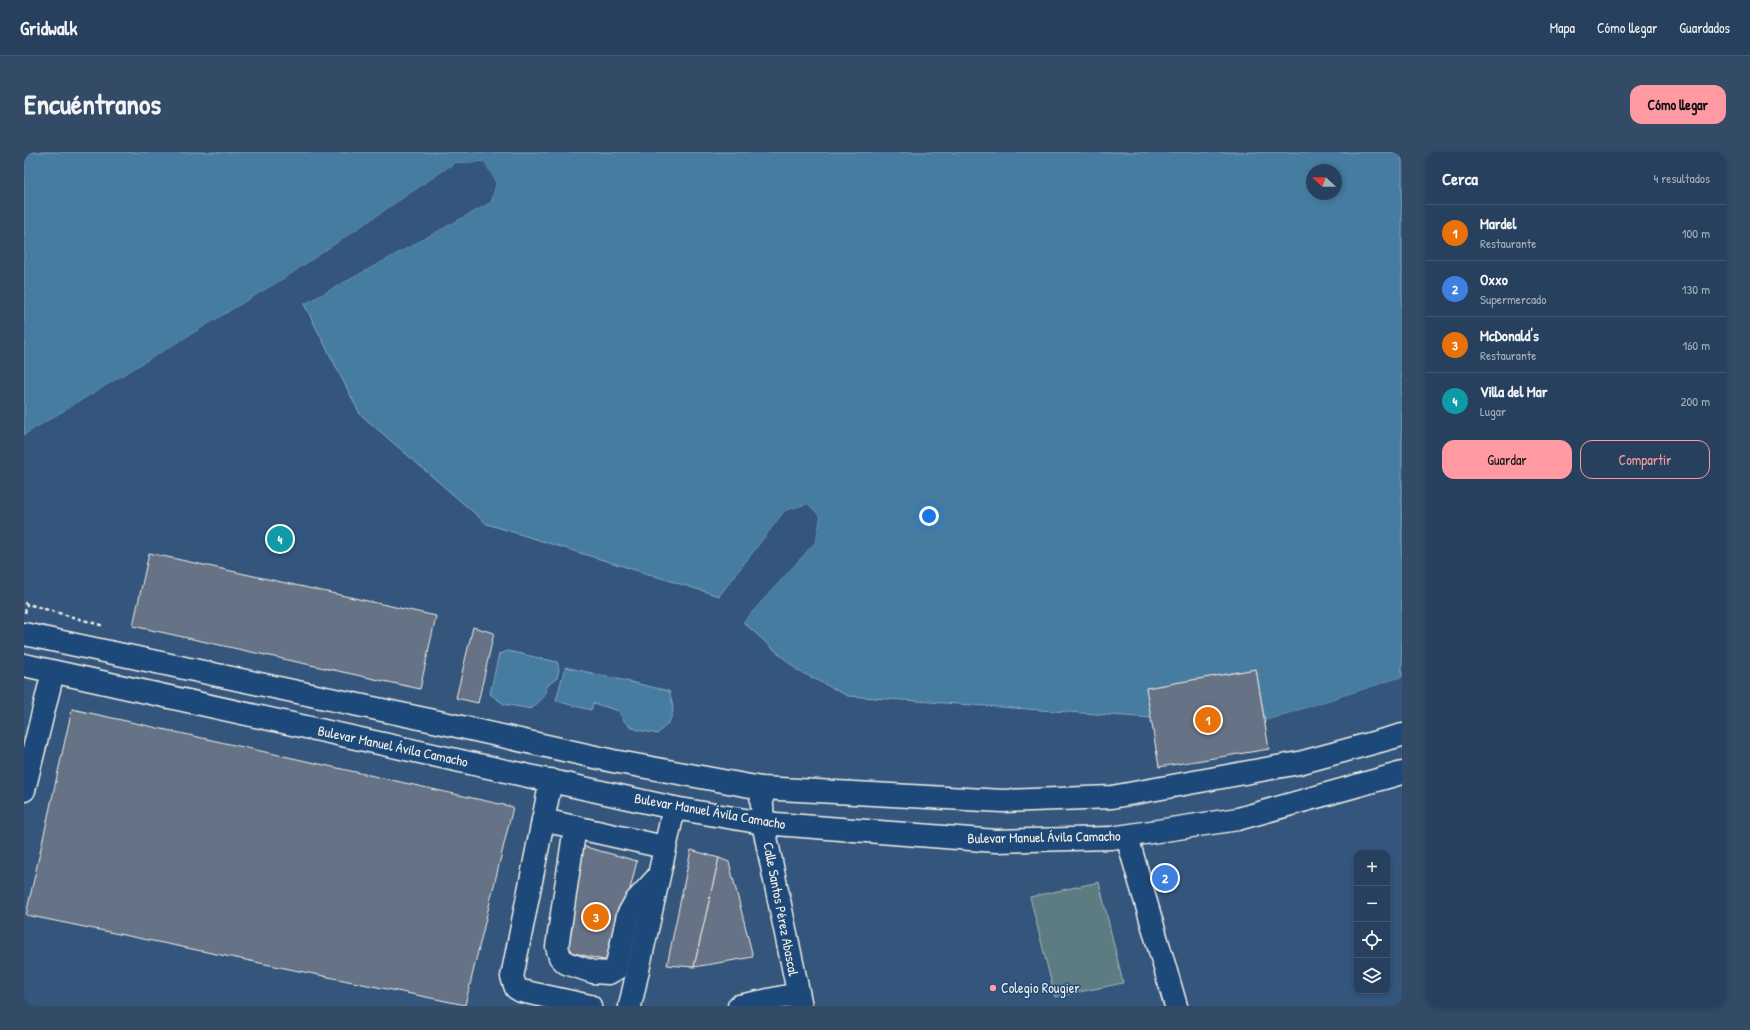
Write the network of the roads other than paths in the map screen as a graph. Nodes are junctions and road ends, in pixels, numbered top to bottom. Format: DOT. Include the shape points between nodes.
graph roads {
  1 [pos="24,634"];
  2 [pos="24,665"];
  3 [pos="53,672"];
  4 [pos="1402,735"];
  5 [pos="1402,773"];
  6 [pos="551,780"];
  7 [pos="761,788"];
  8 [pos="24,790"];
  9 [pos="674,808"];
  10 [pos="543,820"];
  11 [pos="763,823"];
  12 [pos="575,828"];
  13 [pos="1127,837"];
  14 [pos="664,847"];
  15 [pos="657,878"];
  16 [pos="799,1000"];
  17 [pos="590,1006"];
  18 [pos="630,1006"];
  19 [pos="739,1006"];
  20 [pos="1176,1006"];
  1 -- 7 [label="main road" via="613,761"];
  2 -- 3 [label="main road, Bulevar Manuel Ávila Camacho"];
  3 -- 6 [label="main road, Bulevar Manuel Ávila Camacho"];
  3 -- 8 [label="main road"];
  4 -- 7 [label="main road" via="1299,763 1112,797 1003,801"];
  5 -- 13 [label="main road, Bulevar Manuel Ávila Camacho" via="1238,820"];
  6 -- 9 [label="main road, Bulevar Manuel Ávila Camacho"];
  6 -- 10 [label="main road"];
  7 -- 11 [label="main road, Calle Santos Pérez Abascal"];
  9 -- 11 [label="main road, Bulevar Manuel Ávila Camacho"];
  9 -- 14 [label="main road"];
  10 -- 12 [label="main road"];
  10 -- 17 [label="main road" via="513,982 521,991"];
  11 -- 13 [label="main road, Bulevar Manuel Ávila Camacho" via="996,841"];
  11 -- 16 [label="main road, Calle Santos Pérez Abascal"];
  12 -- 14 [label="main road"];
  12 -- 15 [label="main road" via="557,947 560,957 566,963 593,972 609,973 616,969 628,915 636,901"];
  13 -- 20 [label="main road"];
  14 -- 15 [label="main road"];
  15 -- 18 [label="main road"];
  16 -- 19 [label="main road"];
}
